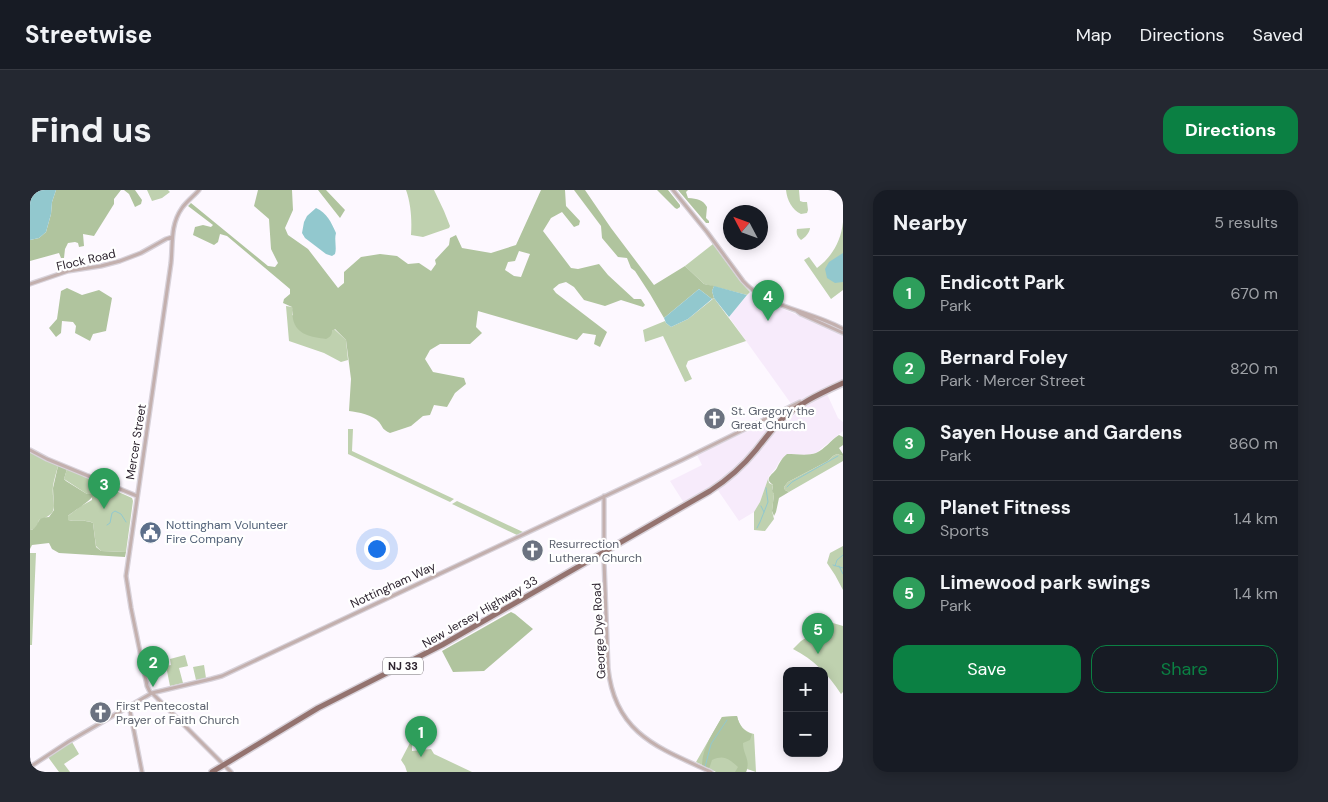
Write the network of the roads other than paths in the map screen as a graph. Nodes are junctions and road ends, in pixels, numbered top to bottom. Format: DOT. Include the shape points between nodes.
graph roads {
  1 [pos="199,190"];
  2 [pos="673,190"];
  3 [pos="172,237"];
  4 [pos="30,284"];
  5 [pos="797,310"];
  6 [pos="843,329"];
  7 [pos="843,332"];
  8 [pos="843,383"];
  9 [pos="812,397"];
  10 [pos="765,420"];
  11 [pos="776,425"];
  12 [pos="30,450"];
  13 [pos="137,496"];
  14 [pos="604,496"];
  15 [pos="604,552"];
  16 [pos="152,693"];
  17 [pos="130,706"];
  18 [pos="224,764"];
  19 [pos="30,767"];
  20 [pos="142,772"];
  21 [pos="212,772"];
  22 [pos="231,772"];
  23 [pos="711,772"];
  1 -- 3 [label="street, Mercer Street" via="182,208"];
  2 -- 5 [label="street" via="747,286 764,298"];
  3 -- 4 [label="street, Flock Road" via="120,261 68,271"];
  3 -- 13 [label="street, Mercer Street"];
  5 -- 6 [label="street"];
  5 -- 7 [label="street"];
  8 -- 9 [label="main road, New Jersey Highway 33 / NJ 33"];
  9 -- 10 [label="street, Nottingham Way"];
  9 -- 11 [label="main road, New Jersey Highway 33 / NJ 33"];
  10 -- 11 [label="street"];
  10 -- 14 [label="street, Nottingham Way"];
  11 -- 15 [label="main road, New Jersey Highway 33 / NJ 33" via="721,484"];
  12 -- 13 [label="street"];
  13 -- 16 [label="street, Mercer Street" via="126,576 146,684"];
  14 -- 15 [label="street, George Dye Road"];
  14 -- 16 [label="street, Nottingham Way" via="217,678"];
  15 -- 18 [label="main road, New Jersey Highway 33 / NJ 33" via="431,651 318,708"];
  15 -- 23 [label="street, George Dye Road" via="608,668 618,706 625,718 649,742"];
  16 -- 17 [label="street, Nottingham Way"];
  16 -- 18 [label="street"];
  17 -- 19 [label="street, Nottingham Way"];
  17 -- 20 [label="street"];
  18 -- 21 [label="main road, New Jersey Highway 33 / NJ 33"];
  18 -- 22 [label="street"];
}
